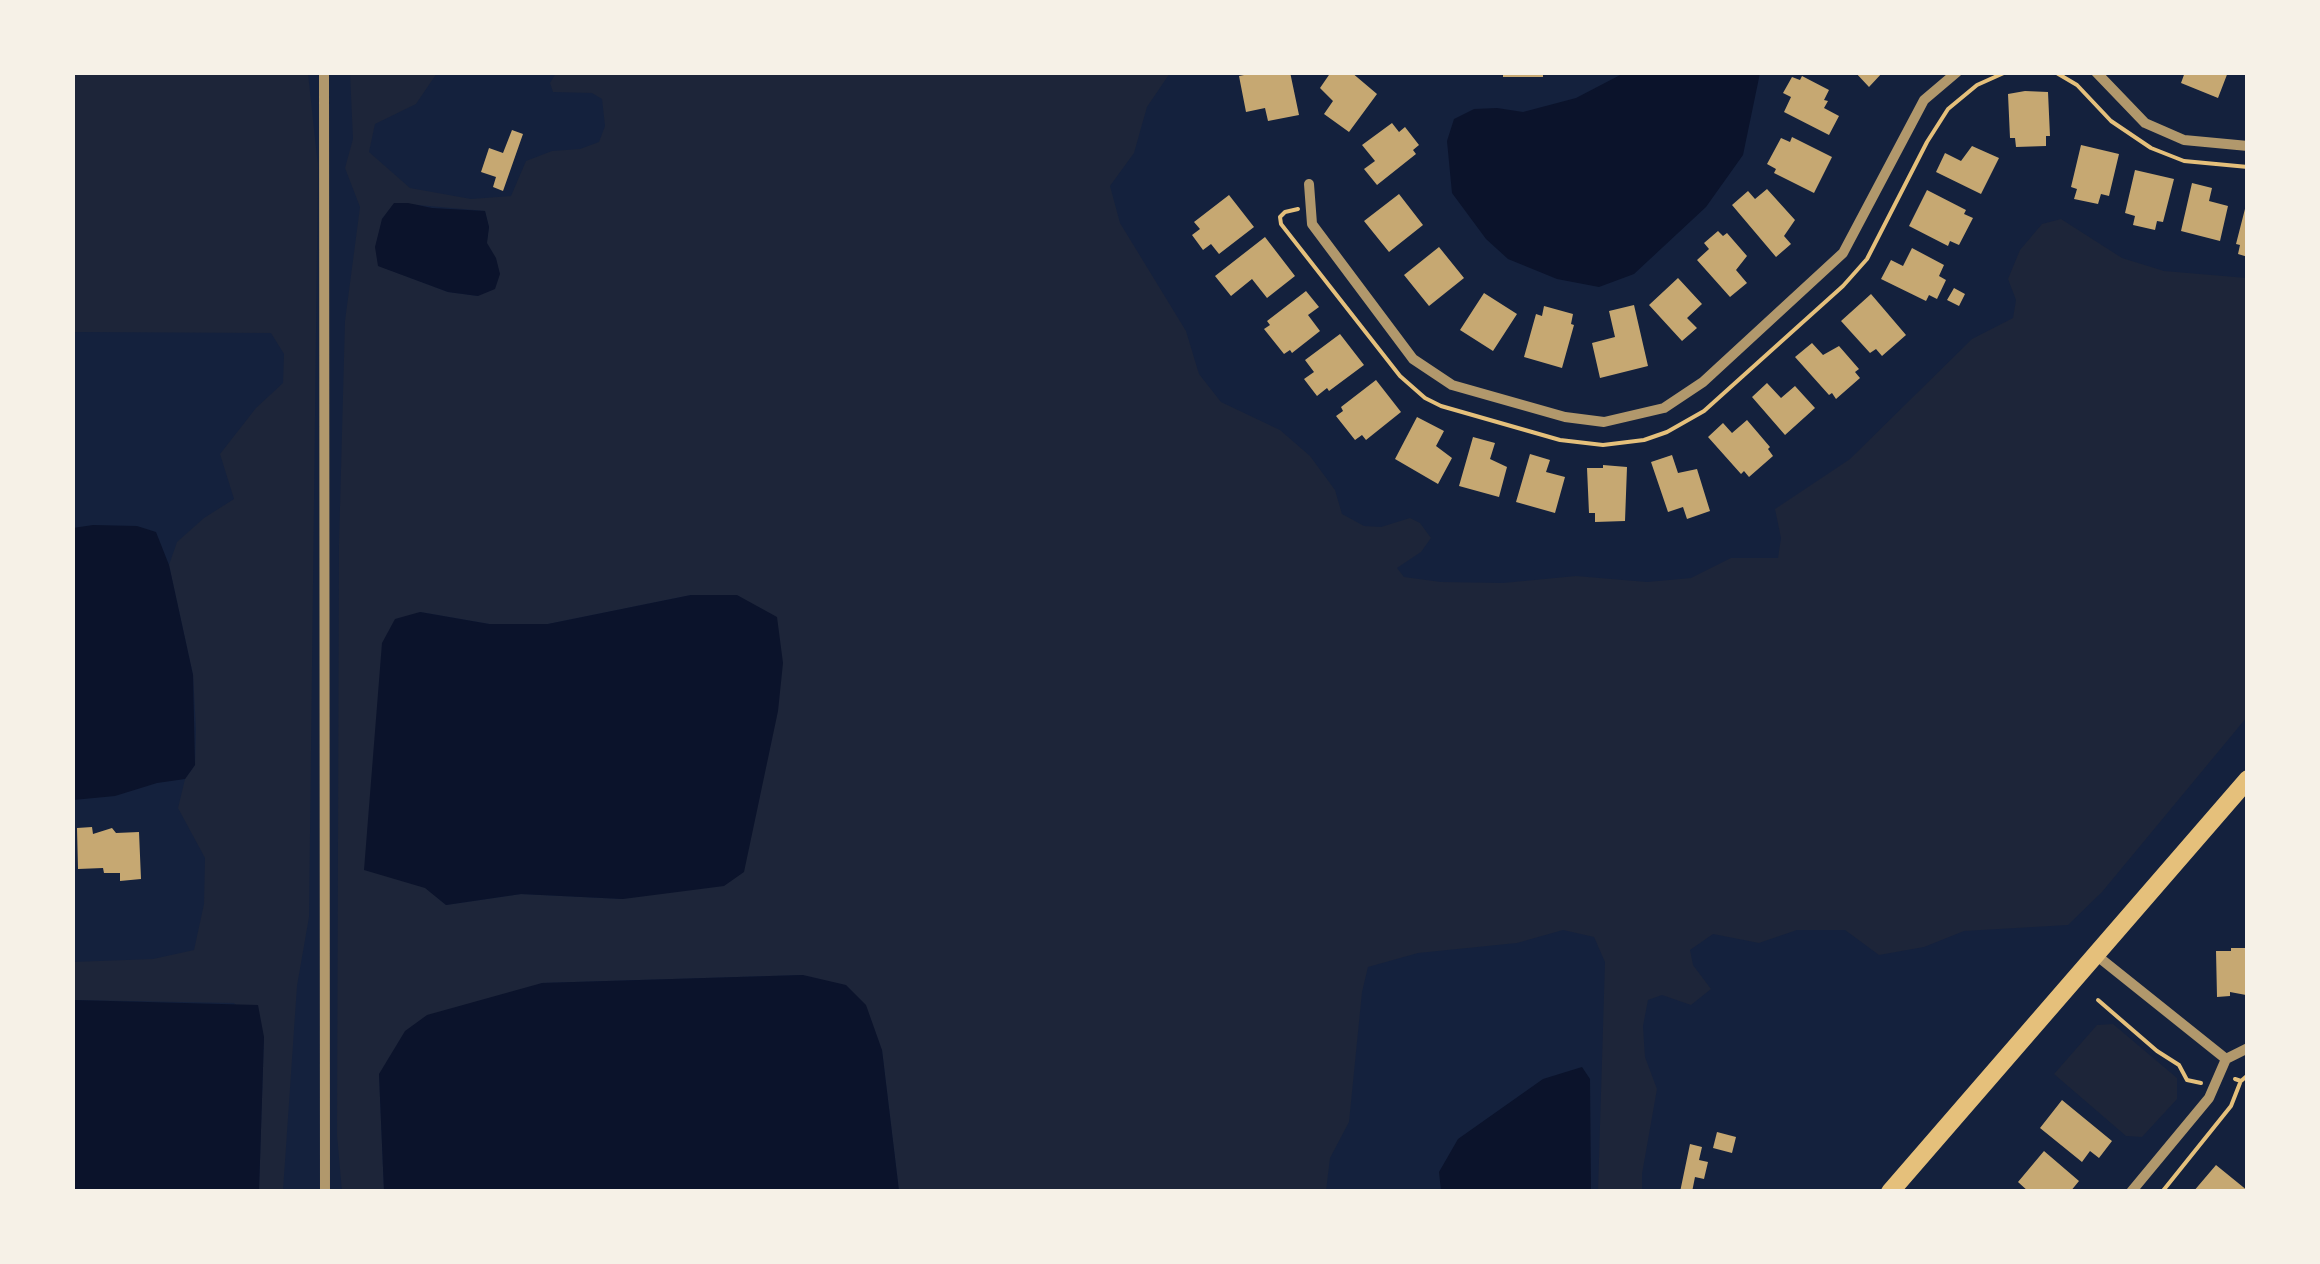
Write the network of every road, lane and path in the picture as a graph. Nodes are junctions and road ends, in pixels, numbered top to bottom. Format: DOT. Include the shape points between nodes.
graph roads {
  1 [pos="324,72"];
  2 [pos="1957,72"];
  3 [pos="2006,72"];
  4 [pos="2096,72"];
  5 [pos="2248,146"];
  6 [pos="1309,184"];
  7 [pos="1310,207"];
  8 [pos="2248,779"];
  9 [pos="2096,954"];
  10 [pos="2098,1000"];
  11 [pos="2248,1048"];
  12 [pos="2226,1059"];
  13 [pos="2248,1075"];
  14 [pos="2241,1081"];
  15 [pos="2216,1082"];
  16 [pos="324,1192"];
  17 [pos="1890,1192"];
  18 [pos="2132,1192"];
  19 [pos="2162,1192"];
  1 -- 16 [label="street"];
  2 -- 7 [label="street" via="1924,100 1843,253 1703,382 1664,408 1604,422 1452,385 1413,360 1312,224"];
  3 -- 7 [label="path" via="1948,109 1867,259 1843,286 1704,411 1644,440 1603,446 1560,440 1425,398 1400,376 1281,224 1285,212"];
  4 -- 5 [label="street" via="2145,123 2184,140"];
  6 -- 7 [label="street"];
  8 -- 9 [label="main road"];
  9 -- 12 [label="street"];
  9 -- 17 [label="main road"];
  10 -- 15 [label="path" via="2179,1065 2187,1080"];
  11 -- 12 [label="street"];
  12 -- 15 [label="street"];
  13 -- 14 [label="path"];
  14 -- 15 [label="path"];
  14 -- 19 [label="path" via="2232,1106"];
  15 -- 18 [label="street"];
}
